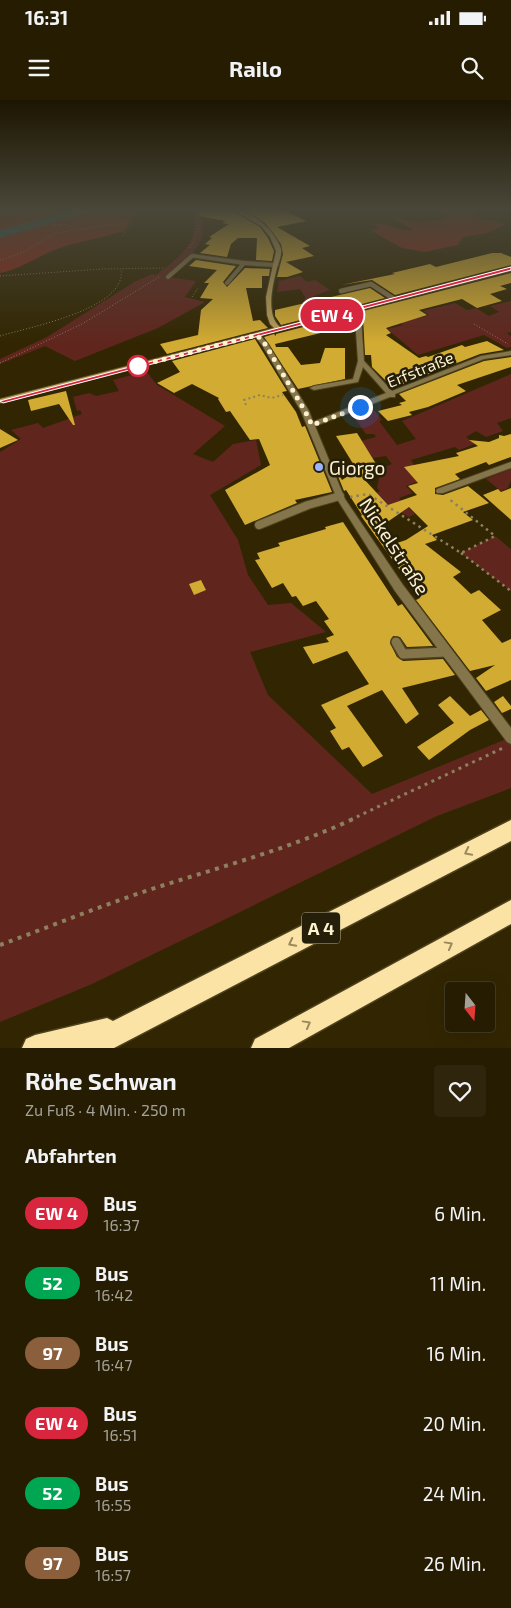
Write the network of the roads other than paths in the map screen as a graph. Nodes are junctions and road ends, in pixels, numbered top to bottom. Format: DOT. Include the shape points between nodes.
graph roads {
  1 [pos="278,254"];
  2 [pos="192,256"];
  3 [pos="244,263"];
  4 [pos="276,265"];
  5 [pos="511,268"];
  6 [pos="168,277"];
  7 [pos="227,284"];
  8 [pos="341,291"];
  9 [pos="394,299"];
  10 [pos="351,310"];
  11 [pos="279,330"];
  12 [pos="257,335"];
  13 [pos="511,353"];
  14 [pos="361,361"];
  15 [pos="314,388"];
  16 [pos="392,395"];
  17 [pos="0,401"];
  18 [pos="312,425"];
  19 [pos="511,464"];
  20 [pos="440,491"];
  21 [pos="341,497"];
  22 [pos="259,525"];
  23 [pos="396,642"];
  24 [pos="446,652"];
  25 [pos="511,738"];
  26 [pos="511,830"];
  27 [pos="511,911"];
  28 [pos="130,1026"];
  29 [pos="34,1048"];
  30 [pos="87,1048"];
  31 [pos="264,1048"];
  1 -- 4 [label="main road"];
  2 -- 3 [label="street"];
  2 -- 6 [label="lane"];
  3 -- 4 [label="street"];
  3 -- 7 [label="lane"];
  4 -- 11 [label="main road" via="270,287 270,319"];
  5 -- 9 [label="main road"];
  8 -- 9 [label="lane" via="371,284"];
  9 -- 10 [label="main road"];
  10 -- 11 [label="main road"];
  10 -- 14 [label="street" via="358,317"];
  11 -- 12 [label="main road"];
  12 -- 17 [label="main road"];
  12 -- 18 [label="street, Nickelstraße"];
  13 -- 16 [label="street, Erfstraße" via="483,357"];
  14 -- 15 [label="street" via="356,381"];
  14 -- 16 [label="street"];
  16 -- 18 [label="street, Erfstraße"];
  18 -- 21 [label="street, Nickelstraße"];
  19 -- 20 [label="street"];
  21 -- 22 [label="lane" via="308,505"];
  21 -- 24 [label="street, Nickelstraße" via="399,588"];
  23 -- 24 [label="lane" via="403,654"];
  24 -- 25 [label="street, Nickelstraße"];
  26 -- 28 [label="highway, A 4, one-way"];
  31 -- 27 [label="highway, one-way"];
  28 -- 29 [label="highway"];
  28 -- 30 [label="highway, A 4"];
}
